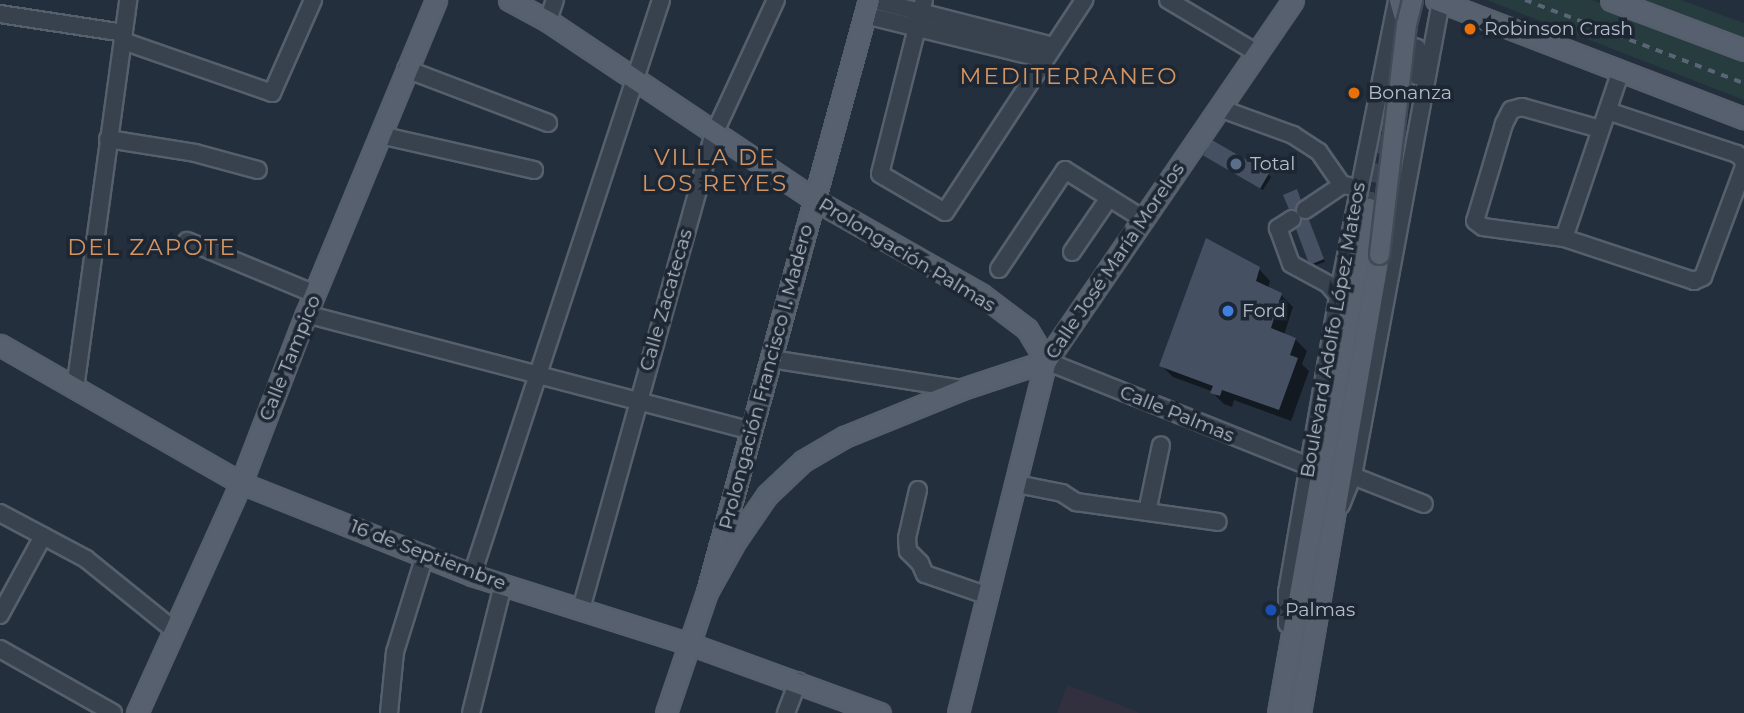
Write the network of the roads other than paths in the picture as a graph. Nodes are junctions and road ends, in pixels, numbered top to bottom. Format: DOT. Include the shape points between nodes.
graph roads {
  1 [pos="1,0"];
  2 [pos="128,0"];
  3 [pos="313,0"];
  4 [pos="436,0"];
  5 [pos="509,0"];
  6 [pos="555,0"];
  7 [pos="661,0"];
  8 [pos="776,0"];
  9 [pos="1084,0"];
  10 [pos="1167,0"];
  11 [pos="1293,0"];
  12 [pos="1398,0"];
  13 [pos="1412,0"];
  14 [pos="1611,0"];
  15 [pos="1439,1"];
  16 [pos="869,5"];
  17 [pos="0,6"];
  18 [pos="920,13"];
  19 [pos="0,14"];
  20 [pos="548,21"];
  21 [pos="1406,23"];
  22 [pos="123,37"];
  23 [pos="1744,50"];
  24 [pos="1048,53"];
  25 [pos="1257,53"];
  26 [pos="406,69"];
  27 [pos="1621,71"];
  28 [pos="634,80"];
  29 [pos="1378,93"];
  30 [pos="1219,108"];
  31 [pos="1608,111"];
  32 [pos="1744,118"];
  33 [pos="548,123"];
  34 [pos="1600,130"];
  35 [pos="714,134"];
  36 [pos="380,135"];
  37 [pos="108,139"];
  38 [pos="258,170"];
  39 [pos="534,170"];
  40 [pos="1409,174"];
  41 [pos="1342,185"];
  42 [pos="1359,188"];
  43 [pos="1109,198"];
  44 [pos="815,200"];
  45 [pos="1367,210"];
  46 [pos="1143,219"];
  47 [pos="1564,238"];
  48 [pos="187,241"];
  49 [pos="1072,252"];
  50 [pos="999,269"];
  51 [pos="315,294"];
  52 [pos="1338,296"];
  53 [pos="306,314"];
  54 [pos="0,345"];
  55 [pos="771,359"];
  56 [pos="1046,361"];
  57 [pos="539,375"];
  58 [pos="75,389"];
  59 [pos="962,389"];
  60 [pos="637,399"];
  61 [pos="751,431"];
  62 [pos="1161,445"];
  63 [pos="1308,466"];
  64 [pos="1353,476"];
  65 [pos="241,483"];
  66 [pos="1017,484"];
  67 [pos="918,490"];
  68 [pos="1424,504"];
  69 [pos="1147,512"];
  70 [pos="0,513"];
  71 [pos="1218,522"];
  72 [pos="1332,526"];
  73 [pos="43,536"];
  74 [pos="425,555"];
  75 [pos="472,575"];
  76 [pos="503,585"];
  77 [pos="707,592"];
  78 [pos="988,596"];
  79 [pos="580,609"];
  80 [pos="0,615"];
  81 [pos="174,630"];
  82 [pos="690,644"];
  83 [pos="0,649"];
  84 [pos="1287,663"];
  85 [pos="798,681"];
  86 [pos="113,713"];
  87 [pos="137,713"];
  88 [pos="389,713"];
  89 [pos="471,713"];
  90 [pos="666,713"];
  91 [pos="786,713"];
  92 [pos="880,713"];
  93 [pos="958,713"];
  94 [pos="1278,713"];
  95 [pos="1300,713"];
  1 -- 17 [label="street"];
  2 -- 22 [label="street"];
  3 -- 22 [label="street" via="272,93"];
  4 -- 26 [label="main road, Calle Tampico"];
  5 -- 20 [label="main road, Prolongación Palmas"];
  6 -- 20 [label="street"];
  7 -- 28 [label="street"];
  8 -- 35 [label="street, Calle Zacatecas"];
  9 -- 24 [label="street"];
  10 -- 25 [label="street"];
  11 -- 25 [label="main road, Calle José María Morelos"];
  12 -- 21 [label="main road"];
  12 -- 29 [label="street, Boulevard Adolfo López Mateos"];
  13 -- 21 [label="main road, Boulevard Adolfo López Mateos, bridge"];
  14 -- 23 [label="main road"];
  15 -- 27 [label="main road"];
  15 -- 40 [label="street, Boulevard Adolfo López Mateos"];
  16 -- 18 [label="street"];
  16 -- 44 [label="main road, Prolongación Francisco I. Madero"];
  18 -- 24 [label="street"];
  18 -- 24 [label="street" via="880,174 945,212"];
  19 -- 22 [label="street"];
  20 -- 28 [label="main road, Prolongación Palmas"];
  21 -- 72 [label="main road, Boulevard Adolfo López Mateos, bridge" via="1379,254"];
  22 -- 37 [label="street"];
  25 -- 30 [label="main road, Calle José María Morelos"];
  26 -- 33 [label="street"];
  26 -- 36 [label="main road, Calle Tampico"];
  27 -- 31 [label="street"];
  27 -- 32 [label="main road"];
  28 -- 35 [label="main road, Prolongación Palmas"];
  28 -- 57 [label="street"];
  29 -- 40 [label="street" via="1391,73 1399,44 1414,46 1419,63 1402,157"];
  29 -- 42 [label="street, Boulevard Adolfo López Mateos"];
  30 -- 41 [label="street" via="1293,135 1319,152"];
  30 -- 46 [label="main road, Calle José María Morelos"];
  31 -- 34 [label="street"];
  31 -- 47 [label="street" via="1737,153 1744,167 1703,277 1694,281"];
  34 -- 47 [label="street"];
  34 -- 47 [label="street" via="1522,107 1511,110 1504,124 1475,221 1483,227"];
  35 -- 44 [label="main road, Prolongación Palmas"];
  35 -- 60 [label="street, Calle Zacatecas"];
  36 -- 39 [label="street"];
  36 -- 51 [label="main road, Calle Tampico"];
  37 -- 38 [label="street" via="195,153"];
  37 -- 58 [label="street"];
  40 -- 64 [label="street, Boulevard Adolfo López Mateos"];
  41 -- 42 [label="street"];
  41 -- 52 [label="street" via="1278,228 1291,264 1328,284"];
  42 -- 52 [label="street, Boulevard Adolfo López Mateos"];
  43 -- 46 [label="street"];
  43 -- 49 [label="street"];
  43 -- 50 [label="street" via="1065,170"];
  44 -- 55 [label="main road, Prolongación Francisco I. Madero"];
  44 -- 56 [label="main road, Prolongación Palmas" via="982,295 1027,329"];
  45 -- 84 [label="main road, Boulevard Adolfo López Mateos"];
  46 -- 56 [label="main road, Calle José María Morelos"];
  48 -- 51 [label="street"];
  51 -- 53 [label="main road, Calle Tampico"];
  52 -- 63 [label="street, Boulevard Adolfo López Mateos"];
  53 -- 57 [label="street"];
  53 -- 65 [label="main road, Calle Tampico"];
  54 -- 58 [label="main road, 16 de Septiembre"];
  55 -- 59 [label="street"];
  55 -- 61 [label="main road, Prolongación Francisco I. Madero"];
  56 -- 59 [label="main road"];
  56 -- 63 [label="street, Calle Palmas"];
  56 -- 66 [label="main road, Calle José María Morelos"];
  57 -- 60 [label="street"];
  57 -- 75 [label="street"];
  58 -- 65 [label="main road, 16 de Septiembre"];
  59 -- 77 [label="main road" via="844,437 803,461 767,495"];
  60 -- 61 [label="street"];
  60 -- 79 [label="street, Calle Zacatecas"];
  61 -- 77 [label="main road, Prolongación Francisco I. Madero"];
  62 -- 69 [label="street"];
  63 -- 84 [label="street, Boulevard Adolfo López Mateos" via="1287,592"];
  64 -- 68 [label="street"];
  64 -- 72 [label="street, Boulevard Adolfo López Mateos"];
  65 -- 74 [label="main road, 16 de Septiembre"];
  65 -- 81 [label="main road, Calle Tampico"];
  66 -- 69 [label="street" via="1062,492 1076,502"];
  66 -- 78 [label="main road, Calle José María Morelos"];
  67 -- 78 [label="street" via="908,551 925,573"];
  69 -- 71 [label="street"];
  70 -- 73 [label="street"];
  72 -- 95 [label="main road, Boulevard Adolfo López Mateos"];
  73 -- 80 [label="street"];
  73 -- 81 [label="street" via="86,559"];
  74 -- 75 [label="main road, 16 de Septiembre"];
  74 -- 88 [label="street" via="395,652"];
  75 -- 76 [label="main road, 16 de Septiembre"];
  76 -- 79 [label="main road, 16 de Septiembre"];
  76 -- 89 [label="street"];
  77 -- 82 [label="main road"];
  78 -- 93 [label="main road, Calle José María Morelos"];
  79 -- 82 [label="main road, 16 de Septiembre"];
  81 -- 87 [label="main road, Calle Tampico"];
  82 -- 85 [label="main road, 16 de Septiembre"];
  82 -- 90 [label="main road"];
  83 -- 86 [label="street"];
  84 -- 94 [label="main road, Boulevard Adolfo López Mateos"];
  85 -- 91 [label="street"];
  85 -- 92 [label="main road, 16 de Septiembre"];
}
